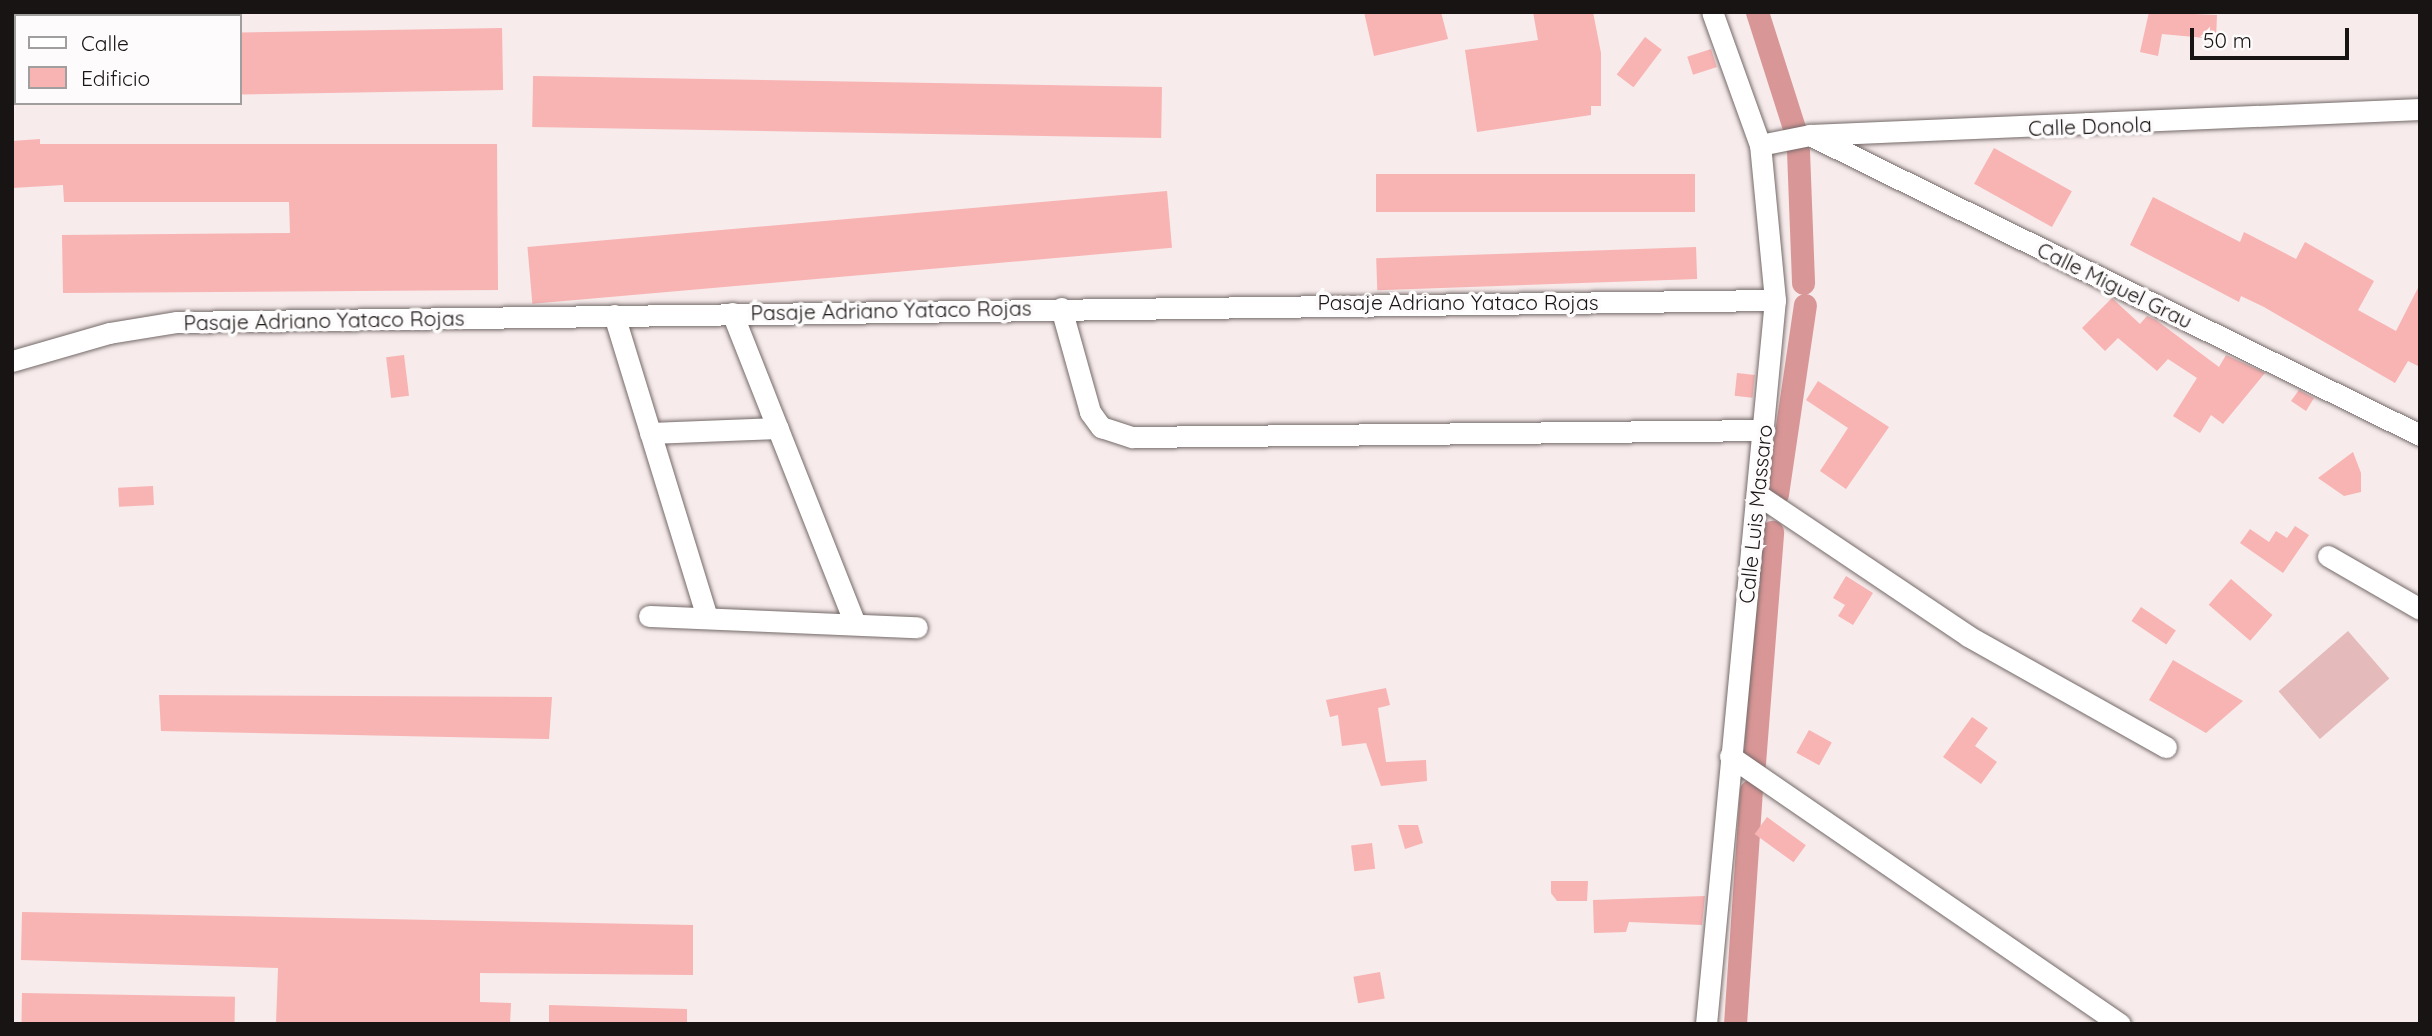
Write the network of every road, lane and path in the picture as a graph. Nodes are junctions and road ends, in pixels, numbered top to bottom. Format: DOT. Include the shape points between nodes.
graph roads {
  1 [pos="1712,12"];
  2 [pos="2420,109"];
  3 [pos="1810,135"];
  4 [pos="1760,145"];
  5 [pos="1775,300"];
  6 [pos="1061,308"];
  7 [pos="732,313"];
  8 [pos="614,315"];
  9 [pos="12,361"];
  10 [pos="778,428"];
  11 [pos="1764,430"];
  12 [pos="650,433"];
  13 [pos="2420,435"];
  14 [pos="1757,494"];
  15 [pos="2328,556"];
  16 [pos="2420,609"];
  17 [pos="649,616"];
  18 [pos="707,617"];
  19 [pos="855,623"];
  20 [pos="916,627"];
  21 [pos="2166,747"];
  22 [pos="1730,756"];
  23 [pos="1706,1024"];
  24 [pos="2120,1024"];
  1 -- 4 [label="street, Calle Luis Massaro"];
  2 -- 3 [label="street, Calle Donola"];
  3 -- 4 [label="street, Calle Donola"];
  3 -- 13 [label="street, Calle Miguel Grau"];
  4 -- 5 [label="street, Calle Luis Massaro"];
  5 -- 6 [label="street, Pasaje Adriano Yataco Rojas"];
  5 -- 11 [label="street, Calle Luis Massaro"];
  6 -- 7 [label="street, Pasaje Adriano Yataco Rojas"];
  6 -- 11 [label="street" via="1090,412 1101,427 1124,435"];
  7 -- 8 [label="street, Pasaje Adriano Yataco Rojas"];
  7 -- 10 [label="street"];
  8 -- 9 [label="street, Pasaje Adriano Yataco Rojas" via="177,322 109,333"];
  8 -- 12 [label="street"];
  10 -- 12 [label="street"];
  10 -- 19 [label="street"];
  11 -- 14 [label="street, Calle Luis Massaro"];
  12 -- 18 [label="street"];
  14 -- 21 [label="street" via="1968,636"];
  14 -- 22 [label="street, Calle Luis Massaro"];
  15 -- 16 [label="street"];
  17 -- 18 [label="street"];
  18 -- 19 [label="street"];
  19 -- 20 [label="street"];
  22 -- 23 [label="street, Calle Luis Massaro"];
  22 -- 24 [label="street"];
}
